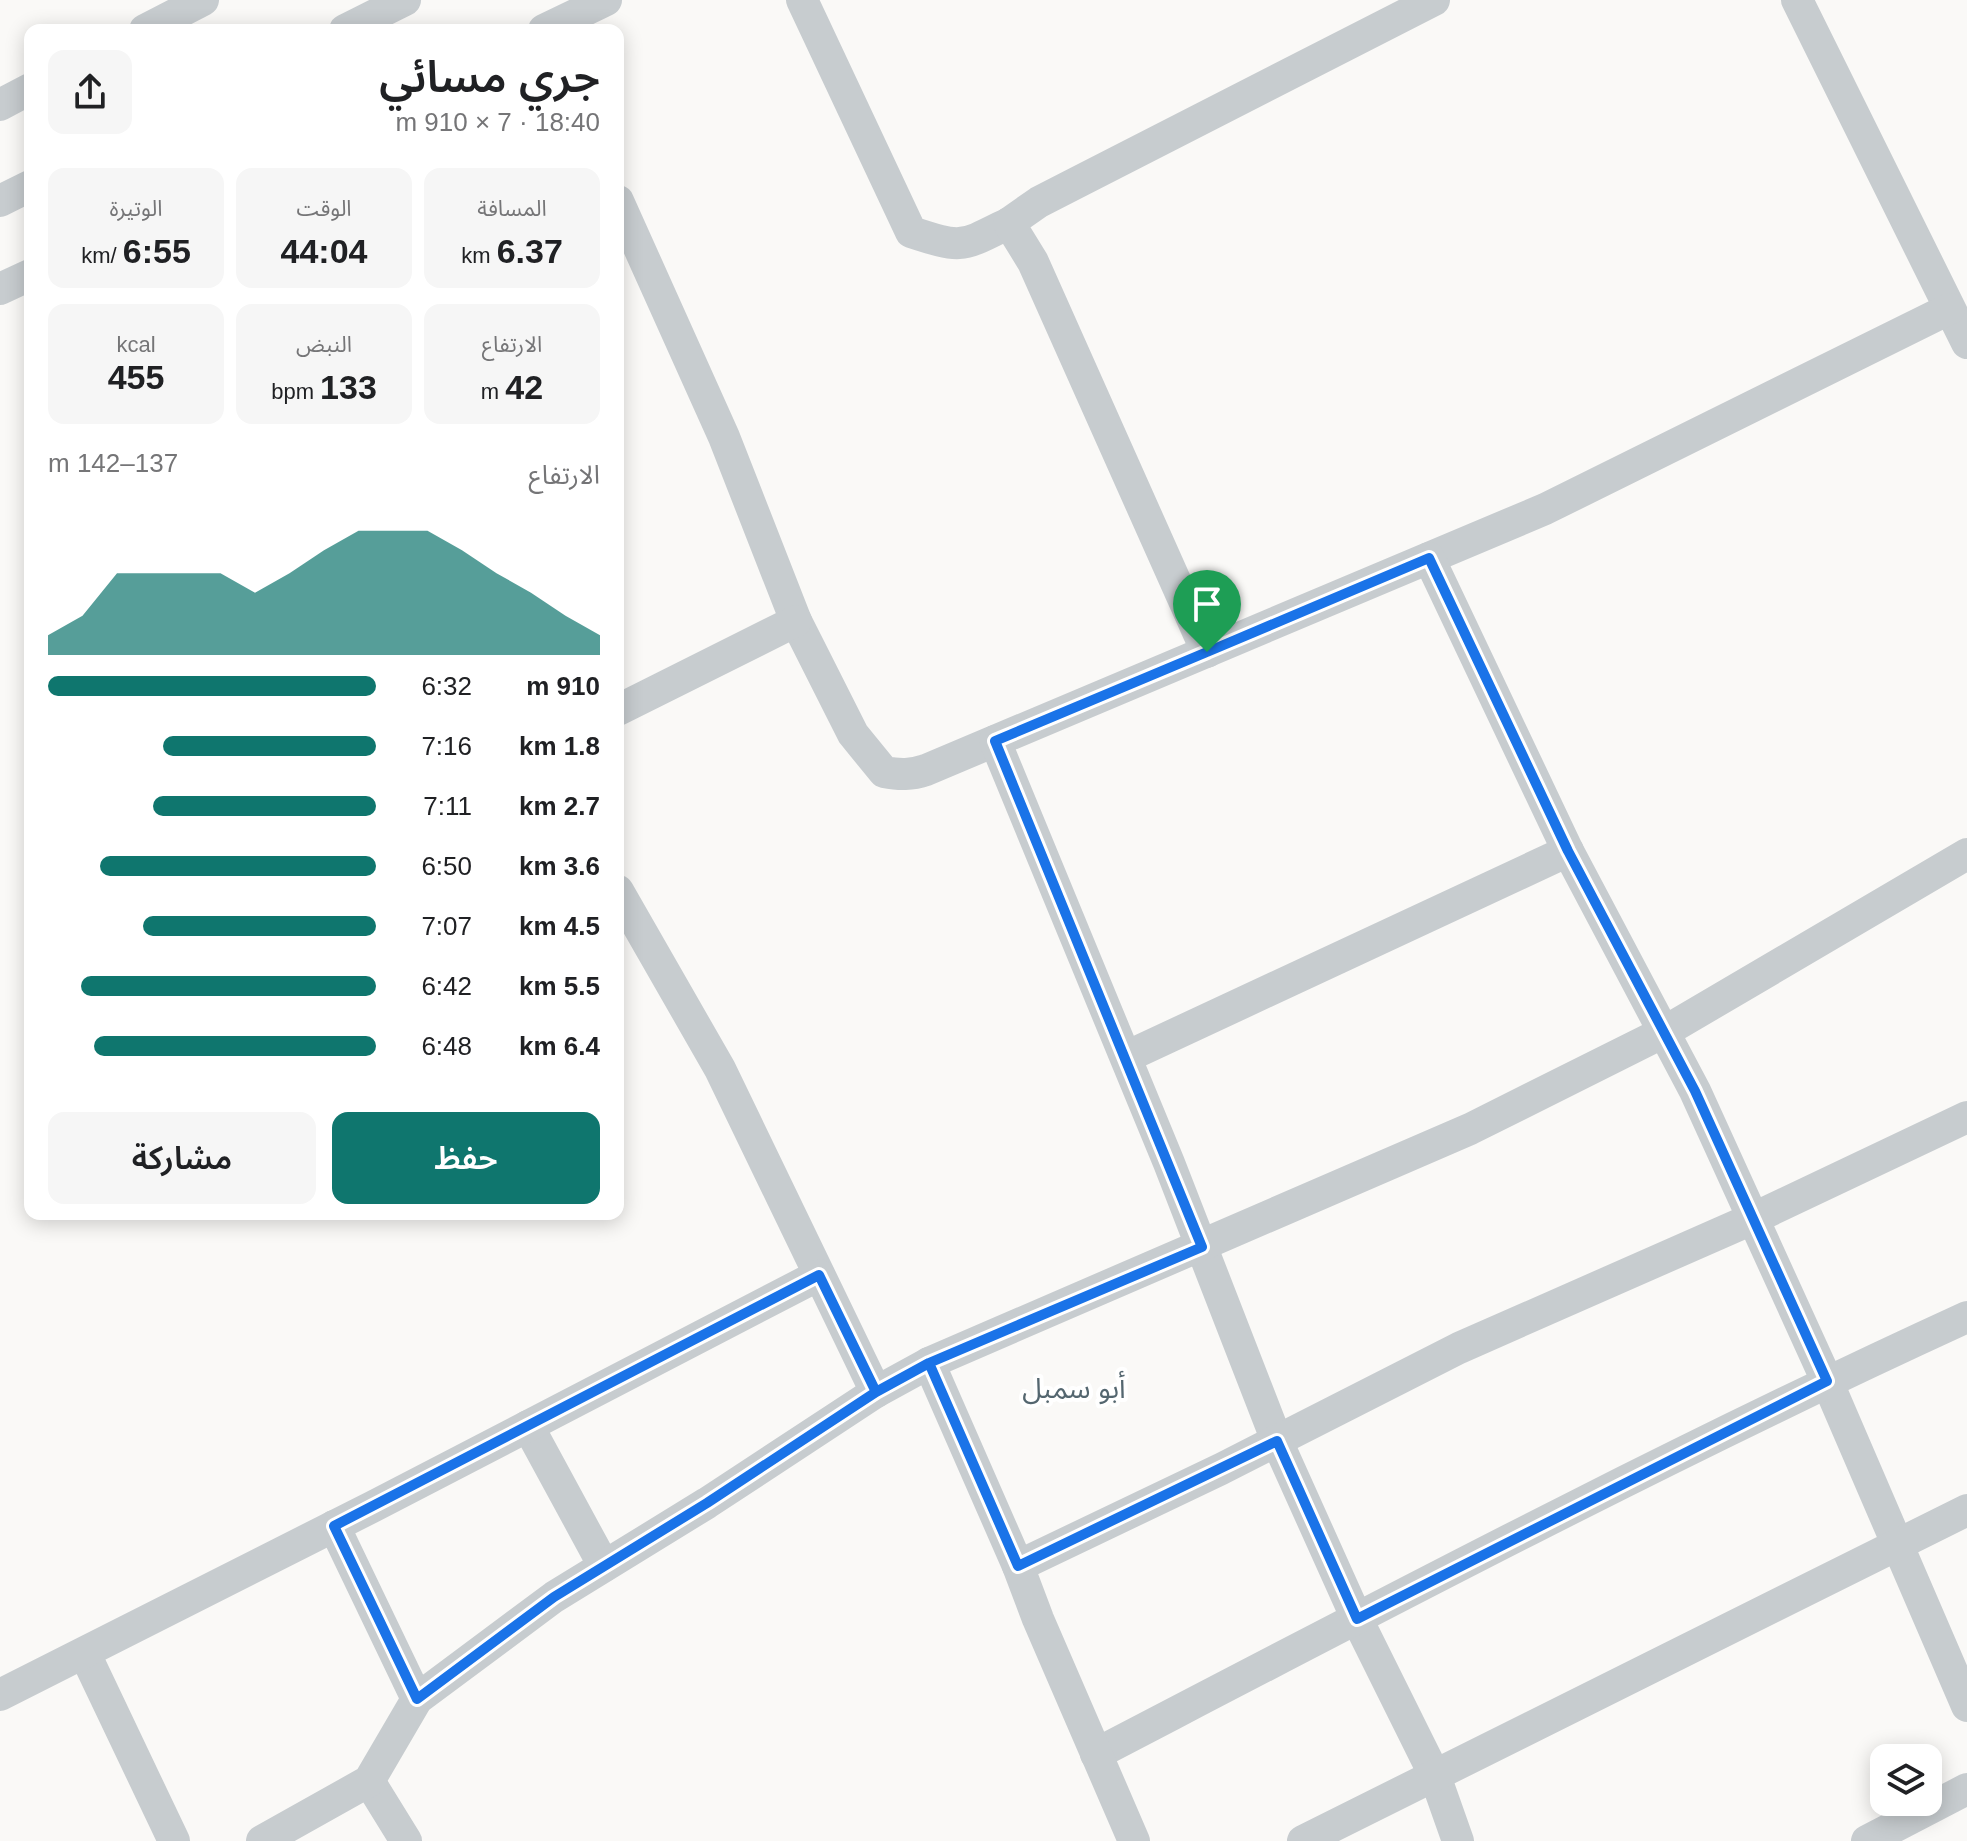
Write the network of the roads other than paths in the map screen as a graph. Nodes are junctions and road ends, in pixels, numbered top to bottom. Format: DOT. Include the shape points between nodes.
graph roads {
  1 [pos="203,0"];
  2 [pos="405,0"];
  3 [pos="606,0"];
  4 [pos="802,0"];
  5 [pos="1434,0"];
  6 [pos="1797,0"];
  7 [pos="157,24"];
  8 [pos="357,24"];
  9 [pos="556,24"];
  10 [pos="24,92"];
  11 [pos="0,105"];
  12 [pos="24,189"];
  13 [pos="0,201"];
  14 [pos="624,214"];
  15 [pos="1009,223"];
  16 [pos="1949,309"];
  17 [pos="1967,343"];
  18 [pos="1429,558"];
  19 [pos="796,621"];
  20 [pos="1207,652"];
  21 [pos="624,707"];
  22 [pos="995,741"];
  23 [pos="1568,851"];
  24 [pos="1967,854"];
  25 [pos="624,901"];
  26 [pos="1664,1032"];
  27 [pos="1126,1057"];
  28 [pos="1967,1117"];
  29 [pos="1752,1219"];
  30 [pos="1202,1247"];
  31 [pos="819,1275"];
  32 [pos="1967,1317"];
  33 [pos="929,1363"];
  34 [pos="1827,1381"];
  35 [pos="876,1392"];
  36 [pos="528,1426"];
  37 [pos="1277,1441"];
  38 [pos="1967,1510"];
  39 [pos="334,1526"];
  40 [pos="1897,1544"];
  41 [pos="604,1566"];
  42 [pos="1018,1566"];
  43 [pos="1357,1619"];
  44 [pos="85,1654"];
  45 [pos="0,1695"];
  46 [pos="417,1699"];
  47 [pos="1967,1706"];
  48 [pos="1096,1754"];
  49 [pos="1435,1776"];
  50 [pos="369,1781"];
  51 [pos="1967,1789"];
  52 [pos="174,1841"];
  53 [pos="262,1841"];
  54 [pos="406,1841"];
  55 [pos="1134,1841"];
  56 [pos="1303,1841"];
  57 [pos="1458,1841"];
  58 [pos="1867,1841"];
  1 -- 7 [label="street"];
  2 -- 8 [label="street"];
  3 -- 9 [label="street"];
  4 -- 15 [label="street" via="911,232 957,245"];
  5 -- 15 [label="street" via="1039,202"];
  6 -- 16 [label="street"];
  10 -- 11 [label="street"];
  12 -- 13 [label="street"];
  14 -- 19 [label="street" via="724,437"];
  15 -- 20 [label="street" via="1033,262"];
  16 -- 17 [label="street"];
  16 -- 18 [label="street" via="1545,509"];
  18 -- 20 [label="street"];
  18 -- 23 [label="street"];
  19 -- 21 [label="street"];
  19 -- 22 [label="street" via="853,734 884,772 911,775"];
  20 -- 22 [label="street"];
  22 -- 27 [label="street"];
  23 -- 26 [label="street"];
  23 -- 27 [label="street"];
  24 -- 26 [label="street"];
  25 -- 31 [label="street" via="720,1069"];
  26 -- 29 [label="street"];
  26 -- 30 [label="street" via="1470,1129"];
  27 -- 30 [label="street"];
  28 -- 29 [label="street"];
  29 -- 34 [label="street"];
  29 -- 37 [label="street" via="1459,1348"];
  30 -- 33 [label="street"];
  30 -- 37 [label="street"];
  31 -- 35 [label="street"];
  31 -- 36 [label="street"];
  32 -- 34 [label="street"];
  33 -- 35 [label="street"];
  33 -- 42 [label="street"];
  34 -- 40 [label="street"];
  34 -- 43 [label="street"];
  35 -- 41 [label="street"];
  36 -- 39 [label="street"];
  36 -- 41 [label="street"];
  37 -- 42 [label="street"];
  37 -- 43 [label="street"];
  38 -- 40 [label="street"];
  39 -- 44 [label="street"];
  39 -- 46 [label="street"];
  40 -- 47 [label="street"];
  40 -- 49 [label="street"];
  41 -- 46 [label="street"];
  42 -- 48 [label="street"];
  43 -- 48 [label="street"];
  43 -- 49 [label="street"];
  44 -- 45 [label="street"];
  44 -- 52 [label="street"];
  46 -- 50 [label="street"];
  48 -- 55 [label="street"];
  49 -- 56 [label="street"];
  49 -- 57 [label="street"];
  50 -- 53 [label="street"];
  50 -- 54 [label="street"];
  51 -- 58 [label="street"];
}
